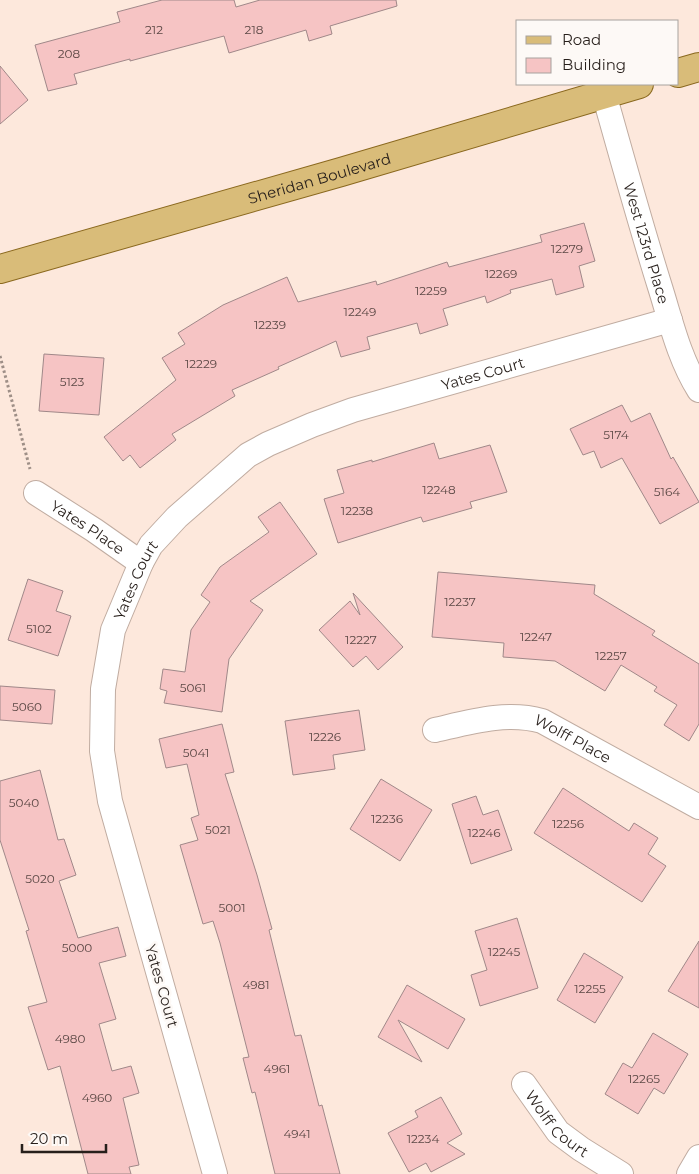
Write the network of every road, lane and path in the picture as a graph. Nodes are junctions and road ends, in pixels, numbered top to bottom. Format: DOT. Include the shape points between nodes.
graph roads {
  1 [pos="699,67"];
  2 [pos="679,73"];
  3 [pos="636,85"];
  4 [pos="604,94"];
  5 [pos="0,269"];
  6 [pos="670,320"];
  7 [pos="0,356"];
  8 [pos="699,390"];
  9 [pos="36,493"];
  10 [pos="141,562"];
  11 [pos="435,730"];
  12 [pos="699,807"];
  13 [pos="524,1084"];
  14 [pos="699,1157"];
  15 [pos="215,1174"];
  16 [pos="621,1174"];
  17 [pos="689,1174"];
  1 -- 2 [label="main road"];
  3 -- 4 [label="main road, Sheridan Boulevard"];
  4 -- 5 [label="main road, Sheridan Boulevard"];
  4 -- 6 [label="street, West 123rd Place"];
  6 -- 8 [label="street, West 123rd Place" via="682,359"];
  6 -- 10 [label="street, Yates Court" via="353,410 268,444 248,455 177,517"];
  7 -- 9 [label="path"];
  9 -- 10 [label="street, Yates Place"];
  10 -- 15 [label="street, Yates Court" via="113,630 103,689 102,751 110,801"];
  11 -- 12 [label="street, Wolff Place" via="513,716 542,721"];
  13 -- 16 [label="street, Wolff Court" via="558,1132"];
  14 -- 17 [label="street"];
}
